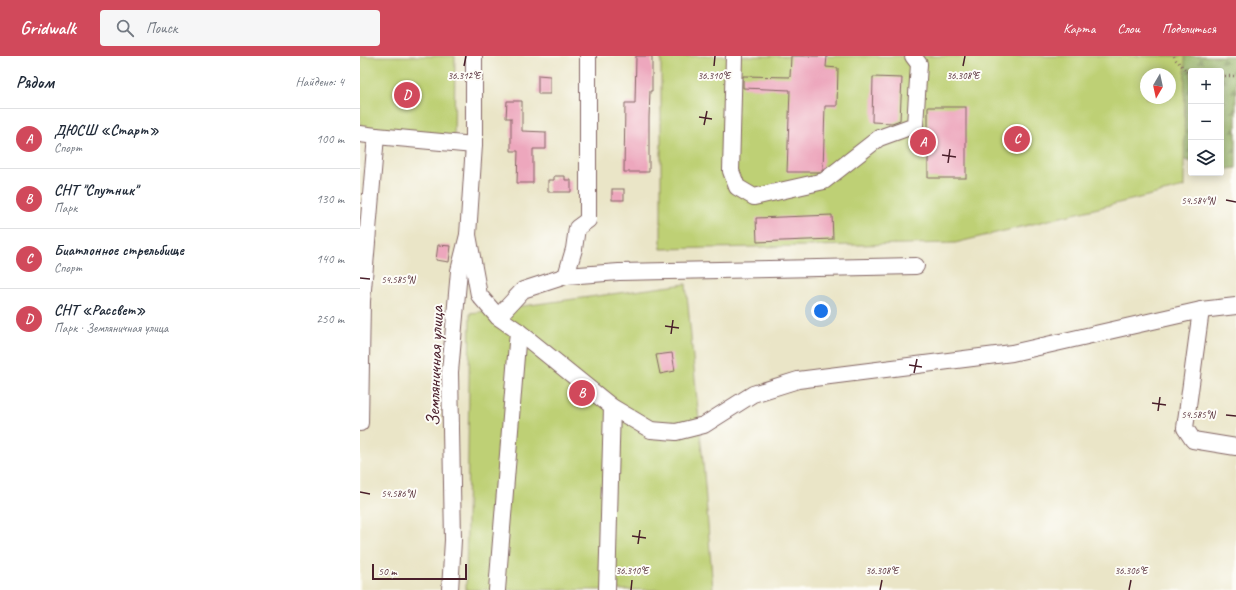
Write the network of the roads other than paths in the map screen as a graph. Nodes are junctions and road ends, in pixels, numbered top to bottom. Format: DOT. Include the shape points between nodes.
graph roads {
  1 [pos="474,56"];
  2 [pos="588,56"];
  3 [pos="734,56"];
  4 [pos="913,56"];
  5 [pos="360,134"];
  6 [pos="376,136"];
  7 [pos="474,145"];
  8 [pos="468,235"];
  9 [pos="916,266"];
  10 [pos="566,276"];
  11 [pos="1236,306"];
  12 [pos="1201,310"];
  13 [pos="498,316"];
  14 [pos="518,331"];
  15 [pos="612,407"];
  16 [pos="360,423"];
  17 [pos="1236,447"];
  18 [pos="450,590"];
  19 [pos="497,590"];
  20 [pos="607,590"];
  1 -- 7 [label="street, Земляничная улица"];
  2 -- 10 [label="street" via="588,220 577,228"];
  3 -- 4 [label="street" via="731,171 737,187 754,197 824,181 879,138 915,125 919,64"];
  5 -- 6 [label="street"];
  6 -- 7 [label="street"];
  6 -- 16 [label="street" via="362,301"];
  7 -- 8 [label="street, Земляничная улица"];
  8 -- 13 [label="street" via="479,295"];
  8 -- 18 [label="street, Земляничная улица" via="459,270 450,372 453,540"];
  9 -- 10 [label="street" via="619,272"];
  10 -- 13 [label="street" via="523,290"];
  11 -- 12 [label="street"];
  12 -- 15 [label="street" via="1012,353 798,380 753,394 704,425 676,432 651,430"];
  12 -- 17 [label="street" via="1185,428 1193,440"];
  13 -- 14 [label="street"];
  14 -- 15 [label="street"];
  14 -- 19 [label="street"];
  15 -- 20 [label="street"];
}
